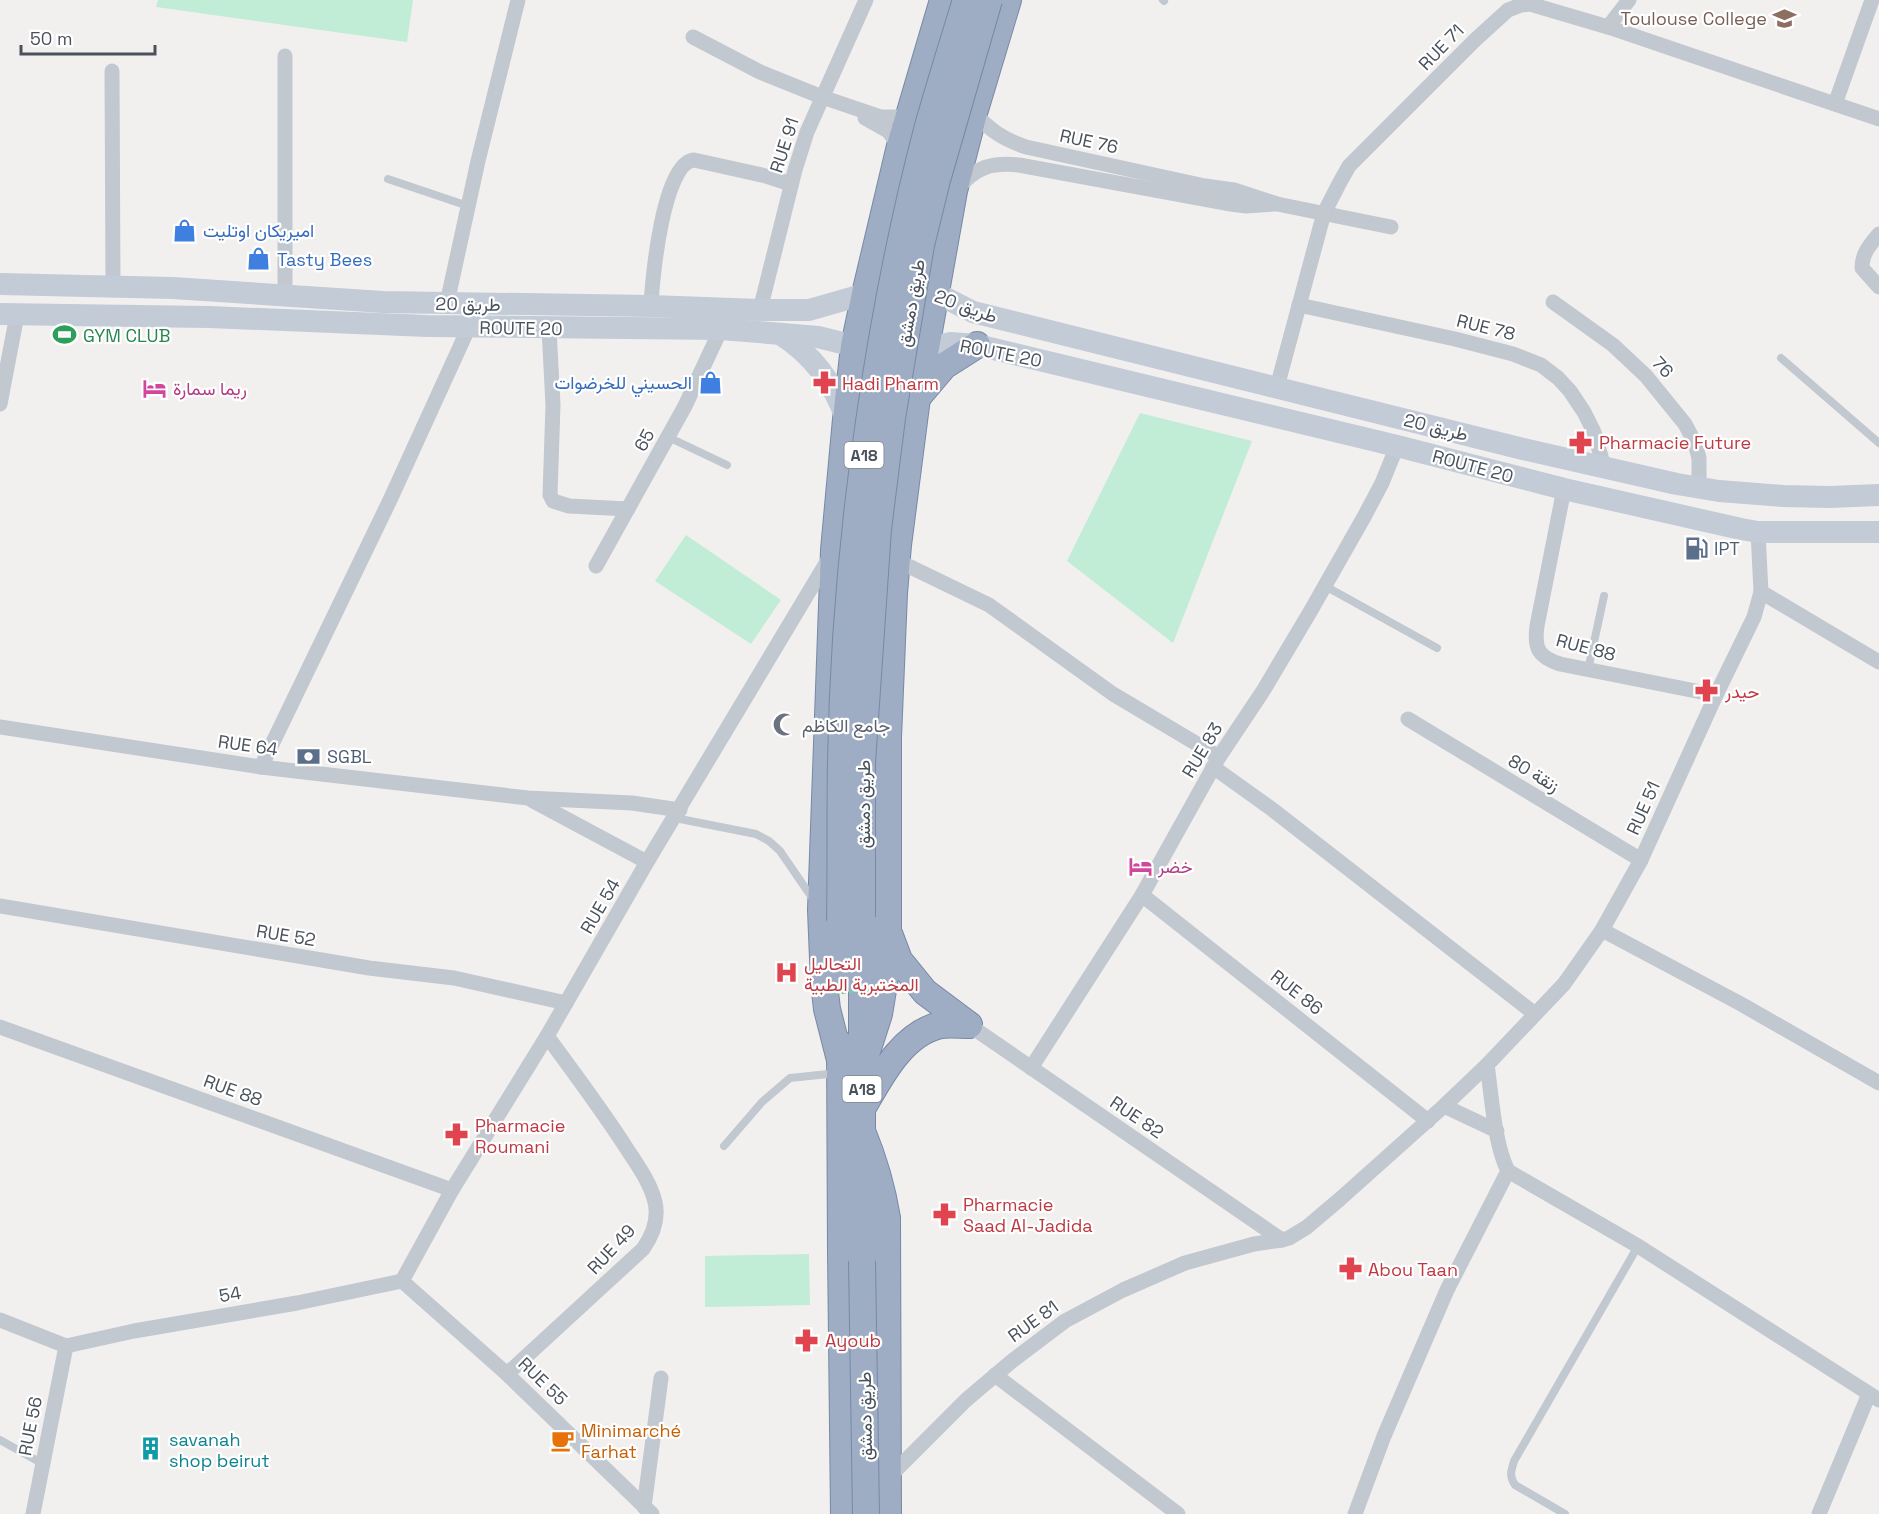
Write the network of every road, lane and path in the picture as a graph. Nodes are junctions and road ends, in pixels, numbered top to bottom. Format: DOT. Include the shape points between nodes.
graph roads {
  1 [pos="518,0"];
  2 [pos="866,0"];
  3 [pos="943,0"];
  4 [pos="966,0"];
  5 [pos="989,0"];
  6 [pos="1008,0"];
  7 [pos="1629,0"];
  8 [pos="1872,0"];
  9 [pos="1510,3"];
  10 [pos="1608,27"];
  11 [pos="693,37"];
  12 [pos="285,56"];
  13 [pos="112,71"];
  14 [pos="822,97"];
  15 [pos="1835,104"];
  16 [pos="975,113"];
  17 [pos="909,114"];
  18 [pos="1879,119"];
  19 [pos="900,146"];
  20 [pos="1044,151"];
  21 [pos="1040,169"];
  22 [pos="388,179"];
  23 [pos="791,184"];
  24 [pos="1205,186"];
  25 [pos="1137,187"];
  26 [pos="954,191"];
  27 [pos="1277,204"];
  28 [pos="468,206"];
  29 [pos="1324,213"];
  30 [pos="1391,227"];
  31 [pos="1879,234"];
  32 [pos="0,284"];
  33 [pos="113,286"];
  34 [pos="1879,287"];
  35 [pos="936,293"];
  36 [pos="865,294"];
  37 [pos="285,296"];
  38 [pos="1553,302"];
  39 [pos="447,303"];
  40 [pos="1299,305"];
  41 [pos="651,306"];
  42 [pos="821,308"];
  43 [pos="760,310"];
  44 [pos="9,315"];
  45 [pos="469,327"];
  46 [pos="549,328"];
  47 [pos="722,329"];
  48 [pos="780,334"];
  49 [pos="818,337"];
  50 [pos="977,345"];
  51 [pos="854,346"];
  52 [pos="925,351"];
  53 [pos="1781,358"];
  54 [pos="1277,387"];
  55 [pos="917,398"];
  56 [pos="0,404"];
  57 [pos="846,419"];
  58 [pos="668,437"];
  59 [pos="1879,443"];
  60 [pos="1397,446"];
  61 [pos="727,465"];
  62 [pos="1604,467"];
  63 [pos="1699,488"];
  64 [pos="1564,489"];
  65 [pos="1879,495"];
  66 [pos="628,509"];
  67 [pos="1758,532"];
  68 [pos="1879,532"];
  69 [pos="834,550"];
  70 [pos="896,560"];
  71 [pos="596,566"];
  72 [pos="1325,586"];
  73 [pos="1761,592"];
  74 [pos="1604,596"];
  75 [pos="1437,648"];
  76 [pos="1879,662"];
  77 [pos="1588,670"];
  78 [pos="1716,695"];
  79 [pos="1408,719"];
  80 [pos="0,727"];
  81 [pos="1216,762"];
  82 [pos="261,767"];
  83 [pos="528,798"];
  84 [pos="677,814"];
  85 [pos="1641,860"];
  86 [pos="647,862"];
  87 [pos="1142,895"];
  88 [pos="0,906"];
  89 [pos="841,916"];
  90 [pos="1602,930"];
  91 [pos="889,932"];
  92 [pos="898,989"];
  93 [pos="834,993"];
  94 [pos="566,1003"];
  95 [pos="1534,1014"];
  96 [pos="969,1025"];
  97 [pos="0,1027"];
  98 [pos="547,1036"];
  99 [pos="1486,1065"];
  100 [pos="848,1066"];
  101 [pos="1031,1068"];
  102 [pos="1879,1083"];
  103 [pos="1444,1106"];
  104 [pos="1428,1120"];
  105 [pos="855,1122"];
  106 [pos="1497,1131"];
  107 [pos="724,1146"];
  108 [pos="1508,1171"];
  109 [pos="452,1190"];
  110 [pos="1282,1240"];
  111 [pos="1638,1246"];
  112 [pos="851,1256"];
  113 [pos="402,1281"];
  114 [pos="1,1324"];
  115 [pos="66,1346"];
  116 [pos="507,1374"];
  117 [pos="995,1375"];
  118 [pos="661,1378"];
  119 [pos="1874,1397"];
  120 [pos="0,1440"];
  121 [pos="43,1464"];
  122 [pos="888,1478"];
  123 [pos="648,1510"];
  124 [pos="33,1514"];
  125 [pos="826,1514"];
  126 [pos="844,1514"];
  127 [pos="857,1514"];
  128 [pos="866,1514"];
  129 [pos="888,1514"];
  130 [pos="1178,1514"];
  131 [pos="1355,1514"];
  132 [pos="1565,1514"];
  133 [pos="1818,1514"];
  1 -- 28 [label="street"];
  2 -- 14 [label="street, RUE 91"];
  3 -- 17 [label="highway"];
  4 -- 89 [label="highway, طريق دمشق / A18, bridge" via="909,203 870,415 850,595 841,760"];
  5 -- 89 [label="highway, طريق دمشق / A18, bridge" via="921,245 890,428 878,529 862,762"];
  6 -- 16 [label="highway"];
  7 -- 10 [label="street"];
  8 -- 15 [label="street"];
  9 -- 10 [label="street, RUE 71" via="1530,4"];
  9 -- 29 [label="street, RUE 71" via="1349,166"];
  10 -- 15 [label="street, RUE 71"];
  11 -- 14 [label="street" via="760,72"];
  12 -- 37 [label="street"];
  13 -- 33 [label="street"];
  14 -- 17 [label="street" via="881,117"];
  14 -- 19 [label="street" via="888,131"];
  14 -- 23 [label="street, RUE 91"];
  15 -- 18 [label="street, RUE 71"];
  16 -- 20 [label="street, RUE 76" via="1006,140"];
  16 -- 26 [label="highway"];
  17 -- 19 [label="highway"];
  19 -- 36 [label="highway"];
  20 -- 21 [label="street"];
  20 -- 24 [label="street, RUE 76"];
  21 -- 25 [label="street, RUE 76"];
  21 -- 26 [label="street, RUE 76" via="1001,163 983,167"];
  22 -- 28 [label="lane"];
  23 -- 41 [label="street" via="694,160 686,162 673,184 664,215"];
  23 -- 43 [label="street, RUE 91"];
  24 -- 25 [label="street, RUE 76"];
  24 -- 27 [label="street, RUE 76" via="1234,190"];
  25 -- 27 [label="street, RUE 76" via="1246,206"];
  26 -- 35 [label="highway"];
  27 -- 29 [label="street, RUE 76"];
  28 -- 39 [label="street"];
  29 -- 30 [label="street, RUE 76"];
  29 -- 40 [label="street, RUE 71"];
  31 -- 34 [label="street" via="1862,259 1862,268"];
  32 -- 33 [label="main road, طريق 20"];
  33 -- 37 [label="main road, طريق 20"];
  35 -- 36 [label="main road, طريق 20" via="901,290"];
  35 -- 52 [label="highway"];
  35 -- 54 [label="main road, طريق 20" via="973,312"];
  36 -- 42 [label="main road, طريق 20"];
  36 -- 51 [label="highway"];
  37 -- 39 [label="main road, طريق 20"];
  38 -- 63 [label="street, 76" via="1613,345 1646,376 1685,424 1699,458"];
  39 -- 41 [label="main road, طريق 20"];
  40 -- 54 [label="street, RUE 71"];
  40 -- 62 [label="street, RUE 78" via="1455,339 1541,364 1570,391 1584,412"];
  41 -- 43 [label="main road, طريق 20"];
  42 -- 43 [label="main road, طريق 20"];
  42 -- 49 [label="main road" via="825,320"];
  44 -- 45 [label="main road, ROUTE 20" via="209,317"];
  44 -- 56 [label="street"];
  45 -- 46 [label="main road, ROUTE 20"];
  45 -- 82 [label="street"];
  46 -- 47 [label="main road, ROUTE 20"];
  46 -- 66 [label="street" via="553,396 550,495 553,501 569,506"];
  47 -- 48 [label="main road, ROUTE 20"];
  47 -- 58 [label="street, 65"];
  48 -- 49 [label="main road, ROUTE 20"];
  48 -- 57 [label="main road" via="821,370"];
  49 -- 51 [label="main road, ROUTE 20"];
  50 -- 52 [label="main road, ROUTE 20" via="950,343"];
  50 -- 55 [label="highway" via="944,366"];
  50 -- 60 [label="main road, ROUTE 20"];
  51 -- 52 [label="main road, ROUTE 20" via="889,356"];
  51 -- 57 [label="highway"];
  52 -- 55 [label="highway"];
  53 -- 59 [label="lane"];
  54 -- 62 [label="main road, طريق 20"];
  55 -- 70 [label="highway"];
  57 -- 69 [label="highway"];
  58 -- 61 [label="lane"];
  58 -- 66 [label="street, 65"];
  60 -- 64 [label="main road, ROUTE 20"];
  60 -- 72 [label="street, RUE 83" via="1382,483"];
  62 -- 63 [label="main road, طريق 20"];
  63 -- 65 [label="main road, طريق 20" via="1783,496"];
  64 -- 67 [label="main road, ROUTE 20"];
  64 -- 77 [label="street, RUE 88" via="1536,644 1539,652 1553,661"];
  66 -- 71 [label="street, 65"];
  67 -- 68 [label="main road, ROUTE 20"];
  67 -- 73 [label="street, RUE 51"];
  69 -- 84 [label="street, RUE 54"];
  69 -- 89 [label="highway"];
  70 -- 81 [label="street" via="989,604 1113,694"];
  70 -- 91 [label="highway" via="888,738"];
  72 -- 75 [label="lane"];
  72 -- 81 [label="street, RUE 83"];
  73 -- 76 [label="street"];
  73 -- 78 [label="street, RUE 51" via="1749,628"];
  74 -- 77 [label="lane"];
  77 -- 78 [label="street, RUE 88"];
  78 -- 85 [label="street, RUE 51"];
  79 -- 85 [label="street, زنقة 80"];
  80 -- 82 [label="street, RUE 64"];
  81 -- 87 [label="street, RUE 83"];
  81 -- 95 [label="street"];
  82 -- 83 [label="street, RUE 64"];
  83 -- 84 [label="street, RUE 64" via="632,803"];
  83 -- 86 [label="street, RUE 64"];
  84 -- 86 [label="street, RUE 54"];
  84 -- 89 [label="lane" via="756,834 769,841"];
  85 -- 90 [label="street, RUE 51"];
  86 -- 94 [label="street, RUE 54"];
  87 -- 101 [label="street, RUE 83"];
  87 -- 104 [label="street, RUE 86"];
  88 -- 94 [label="street, RUE 52" via="357,967 454,978"];
  89 -- 100 [label="highway, طريق دمشق / A18"];
  90 -- 95 [label="street, RUE 51" via="1564,984"];
  90 -- 102 [label="street"];
  91 -- 96 [label="highway" via="899,960 911,976 925,992"];
  91 -- 100 [label="highway" via="879,1014"];
  92 -- 93 [label="path, bridge"];
  94 -- 98 [label="street, RUE 54"];
  95 -- 99 [label="street, RUE 51"];
  96 -- 101 [label="street, RUE 82"];
  96 -- 105 [label="highway" via="940,1026 918,1035 889,1066"];
  97 -- 109 [label="street, RUE 88"];
  98 -- 109 [label="street, RUE 54"];
  98 -- 116 [label="street, RUE 49" via="647,1180 656,1204 655,1225 643,1249"];
  99 -- 103 [label="street, RUE 51"];
  99 -- 106 [label="street"];
  100 -- 105 [label="highway, طريق دمشق / A18"];
  100 -- 107 [label="lane" via="790,1078 762,1102"];
  101 -- 110 [label="street, RUE 82"];
  103 -- 104 [label="street, RUE 51"];
  103 -- 106 [label="street"];
  104 -- 110 [label="street, RUE 81" via="1307,1227"];
  105 -- 112 [label="highway, طريق دمشق / A18"];
  105 -- 122 [label="highway" via="874,1159 886,1218"];
  105 -- 125 [label="highway" via="827,1178 825,1205"];
  106 -- 108 [label="street"];
  108 -- 111 [label="street"];
  108 -- 131 [label="street" via="1446,1290"];
  109 -- 113 [label="street, RUE 54"];
  110 -- 117 [label="street, RUE 81" via="1185,1263 1123,1290 1065,1320"];
  111 -- 119 [label="street"];
  111 -- 132 [label="lane" via="1510,1474 1515,1485"];
  112 -- 126 [label="highway, طريق دمشق / A18"];
  112 -- 128 [label="highway, طريق دمشق / A18, bridge"];
  113 -- 115 [label="street, 54"];
  113 -- 116 [label="street, RUE 55"];
  114 -- 115 [label="street"];
  115 -- 121 [label="street, RUE 56"];
  116 -- 123 [label="street, RUE 55"];
  117 -- 122 [label="street, RUE 81"];
  117 -- 130 [label="street"];
  118 -- 123 [label="street"];
  119 -- 133 [label="street"];
  120 -- 121 [label="lane"];
  121 -- 124 [label="street, RUE 56"];
  122 -- 127 [label="street, RUE 81"];
  122 -- 129 [label="highway"];
}
